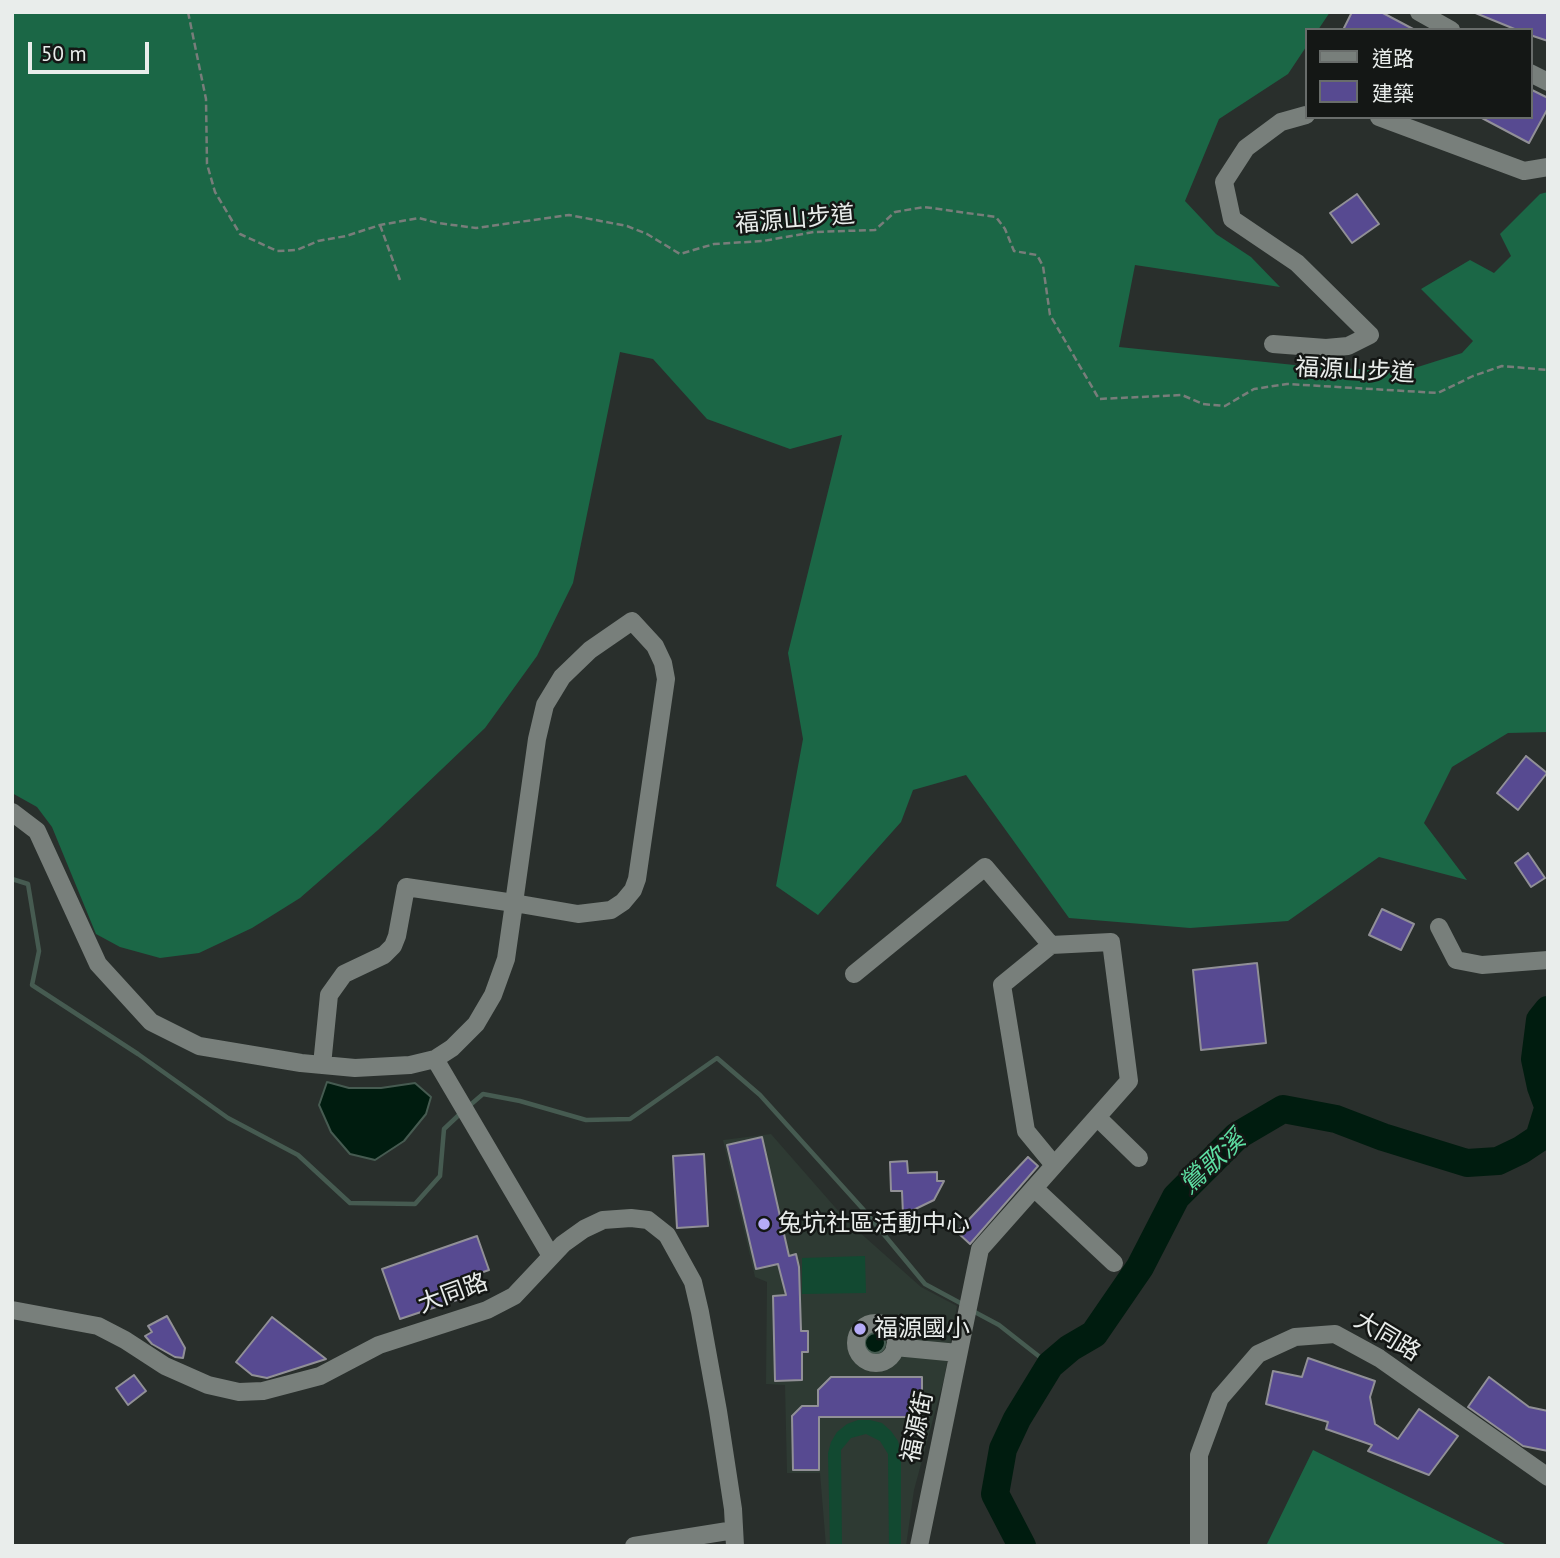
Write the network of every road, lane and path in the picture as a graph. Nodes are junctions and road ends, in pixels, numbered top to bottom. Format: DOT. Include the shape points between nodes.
graph roads {
  1 [pos="188,12"];
  2 [pos="1419,12"];
  3 [pos="1447,28"];
  4 [pos="1532,74"];
  5 [pos="1548,82"];
  6 [pos="1304,116"];
  7 [pos="1384,119"];
  8 [pos="1548,167"];
  9 [pos="380,225"];
  10 [pos="400,279"];
  11 [pos="1273,344"];
  12 [pos="1548,370"];
  13 [pos="12,812"];
  14 [pos="514,903"];
  15 [pos="1439,927"];
  16 [pos="1051,945"];
  17 [pos="1548,960"];
  18 [pos="853,974"];
  19 [pos="435,1059"];
  20 [pos="322,1065"];
  21 [pos="1097,1117"];
  22 [pos="1139,1158"];
  23 [pos="1054,1165"];
  24 [pos="1034,1188"];
  25 [pos="551,1256"];
  26 [pos="1114,1263"];
  27 [pos="12,1310"];
  28 [pos="895,1347"];
  29 [pos="958,1353"];
  30 [pos="1548,1477"];
  31 [pos="735,1538"];
  32 [pos="634,1546"];
  33 [pos="919,1546"];
  34 [pos="1199,1546"];
  1 -- 9 [label="path, 福源山步道" via="205,99 207,164 215,192 240,234 277,251 297,250"];
  2 -- 3 [label="street"];
  4 -- 5 [label="street"];
  6 -- 11 [label="street" via="1281,122 1246,148 1224,182 1232,219 1297,263 1370,335 1348,346"];
  7 -- 8 [label="street" via="1524,171"];
  9 -- 10 [label="path"];
  9 -- 12 [label="path, 福源山步道" via="419,218 476,228 569,215 628,226 680,254 714,244 875,230 895,212 924,207 959,211 996,218 1014,251 1037,255 1043,266 1050,315 1099,399 1182,395 1203,404 1225,406 1254,389 1287,384 1438,393 1503,366"];
  13 -- 20 [label="street" via="37,831 97,964 151,1022 199,1046"];
  14 -- 14 [label="street" via="596,913 611,910 633,890 666,679 655,646 632,621 590,650 562,677 545,705"];
  14 -- 19 [label="street" via="506,959 493,995 476,1024"];
  14 -- 20 [label="street" via="406,887 393,946 344,974 330,995"];
  15 -- 17 [label="street" via="1456,960 1482,965"];
  16 -- 18 [label="street" via="985,867"];
  16 -- 21 [label="street, 福源街" via="1111,942 1129,1082"];
  16 -- 23 [label="street" via="1002,985 1026,1131"];
  19 -- 20 [label="street" via="382,1067"];
  19 -- 25 [label="street"];
  21 -- 22 [label="street"];
  21 -- 23 [label="street, 福源街"];
  23 -- 24 [label="street, 福源街"];
  24 -- 26 [label="street"];
  24 -- 29 [label="street, 福源街" via="980,1249"];
  25 -- 27 [label="street, 大同路" via="514,1296 487,1310 379,1345 320,1376 263,1391 239,1392 208,1385 165,1366 98,1326"];
  25 -- 31 [label="street, 大同路" via="603,1220 648,1220 667,1235 692,1282 701,1312"];
  28 -- 29 [label="street"];
  29 -- 33 [label="street, 福源街"];
  30 -- 34 [label="street, 大同路" via="1379,1358 1335,1334 1295,1337 1258,1354 1220,1398 1199,1455"];
  31 -- 32 [label="street"];
}
